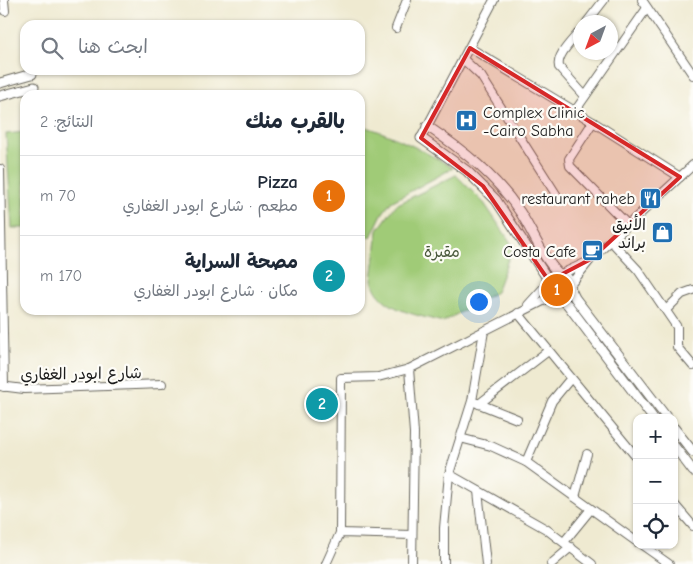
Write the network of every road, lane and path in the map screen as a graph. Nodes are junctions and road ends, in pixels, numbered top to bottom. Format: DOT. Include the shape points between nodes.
graph roads {
  1 [pos="4,0"];
  2 [pos="407,0"];
  3 [pos="494,0"];
  4 [pos="604,0"];
  5 [pos="644,2"];
  6 [pos="4,10"];
  7 [pos="592,15"];
  8 [pos="396,28"];
  9 [pos="573,40"];
  10 [pos="470,48"];
  11 [pos="464,59"];
  12 [pos="28,75"];
  13 [pos="693,75"];
  14 [pos="0,83"];
  15 [pos="34,87"];
  16 [pos="23,90"];
  17 [pos="20,91"];
  18 [pos="0,96"];
  19 [pos="585,96"];
  20 [pos="575,111"];
  21 [pos="593,122"];
  22 [pos="427,126"];
  23 [pos="421,138"];
  24 [pos="0,169"];
  25 [pos="691,169"];
  26 [pos="680,177"];
  27 [pos="559,198"];
  28 [pos="628,225"];
  29 [pos="611,241"];
  30 [pos="591,259"];
  31 [pos="560,274"];
  32 [pos="548,282"];
  33 [pos="570,286"];
  34 [pos="693,290"];
  35 [pos="556,296"];
  36 [pos="666,310"];
  37 [pos="521,312"];
  38 [pos="484,331"];
  39 [pos="548,351"];
  40 [pos="693,366"];
  41 [pos="409,369"];
  42 [pos="571,378"];
  43 [pos="162,384"];
  44 [pos="2,387"];
  45 [pos="476,402"];
  46 [pos="650,414"];
  47 [pos="664,414"];
  48 [pos="517,419"];
  49 [pos="678,433"];
  50 [pos="460,438"];
  51 [pos="678,451"];
  52 [pos="693,452"];
  53 [pos="633,453"];
  54 [pos="587,454"];
  55 [pos="526,462"];
  56 [pos="693,471"];
  57 [pos="449,474"];
  58 [pos="478,491"];
  59 [pos="575,497"];
  60 [pos="591,509"];
  61 [pos="678,509"];
  62 [pos="693,526"];
  63 [pos="340,533"];
  64 [pos="412,534"];
  65 [pos="633,539"];
  66 [pos="564,542"];
  67 [pos="571,547"];
  68 [pos="648,549"];
  69 [pos="326,564"];
  70 [pos="412,564"];
  71 [pos="444,564"];
  72 [pos="486,564"];
  73 [pos="551,564"];
  74 [pos="592,564"];
  75 [pos="669,564"];
  1 -- 6 [label="street"];
  2 -- 8 [label="street"];
  3 -- 10 [label="street"];
  4 -- 7 [label="street"];
  5 -- 13 [label="street"];
  5 -- 19 [label="street"];
  9 -- 19 [label="street" via="558,63"];
  10 -- 11 [label="street"];
  10 -- 20 [label="street"];
  11 -- 22 [label="street"];
  11 -- 27 [label="street" via="481,76"];
  12 -- 14 [label="main road"];
  15 -- 16 [label="main road"];
  17 -- 18 [label="main road"];
  19 -- 20 [label="street"];
  20 -- 21 [label="street"];
  21 -- 26 [label="street"];
  21 -- 28 [label="street" via="569,159 570,166"];
  22 -- 23 [label="street"];
  22 -- 31 [label="main road" via="491,176 520,212 550,264"];
  23 -- 32 [label="main road" via="467,171 496,200"];
  24 -- 44 [label="street"];
  25 -- 26 [label="street"];
  26 -- 28 [label="street"];
  28 -- 29 [label="street"];
  29 -- 30 [label="street"];
  29 -- 36 [label="street" via="638,270"];
  30 -- 31 [label="street"];
  30 -- 33 [label="street"];
  31 -- 32 [label="main road"];
  31 -- 33 [label="main road" via="568,279"];
  32 -- 35 [label="main road" via="550,291"];
  32 -- 37 [label="street"];
  33 -- 35 [label="main road" via="567,293"];
  33 -- 47 [label="main road" via="575,298"];
  34 -- 36 [label="street" via="682,294"];
  35 -- 37 [label="street"];
  35 -- 46 [label="main road" via="568,305"];
  36 -- 40 [label="street" via="677,327 677,347"];
  37 -- 38 [label="street"];
  37 -- 39 [label="street"];
  38 -- 41 [label="street"];
  38 -- 45 [label="street"];
  39 -- 42 [label="street"];
  39 -- 45 [label="street"];
  41 -- 63 [label="street" via="378,377 341,378"];
  41 -- 64 [label="street" via="414,433"];
  42 -- 53 [label="street"];
  42 -- 55 [label="street" via="552,401"];
  43 -- 44 [label="street, شارع ابودر الغفاري"];
  45 -- 48 [label="street"];
  45 -- 50 [label="street"];
  49 -- 52 [label="main road"];
  50 -- 55 [label="street" via="491,446"];
  50 -- 57 [label="street"];
  51 -- 56 [label="main road"];
  54 -- 59 [label="street"];
  55 -- 59 [label="street"];
  57 -- 58 [label="street"];
  57 -- 71 [label="street"];
  58 -- 66 [label="street"];
  58 -- 72 [label="street"];
  59 -- 60 [label="street"];
  60 -- 65 [label="street"];
  60 -- 66 [label="street"];
  61 -- 62 [label="street"];
  63 -- 64 [label="street"];
  63 -- 69 [label="street"];
  64 -- 70 [label="street"];
  66 -- 67 [label="street"];
  67 -- 73 [label="street"];
  67 -- 74 [label="street"];
  68 -- 75 [label="street"];
}
